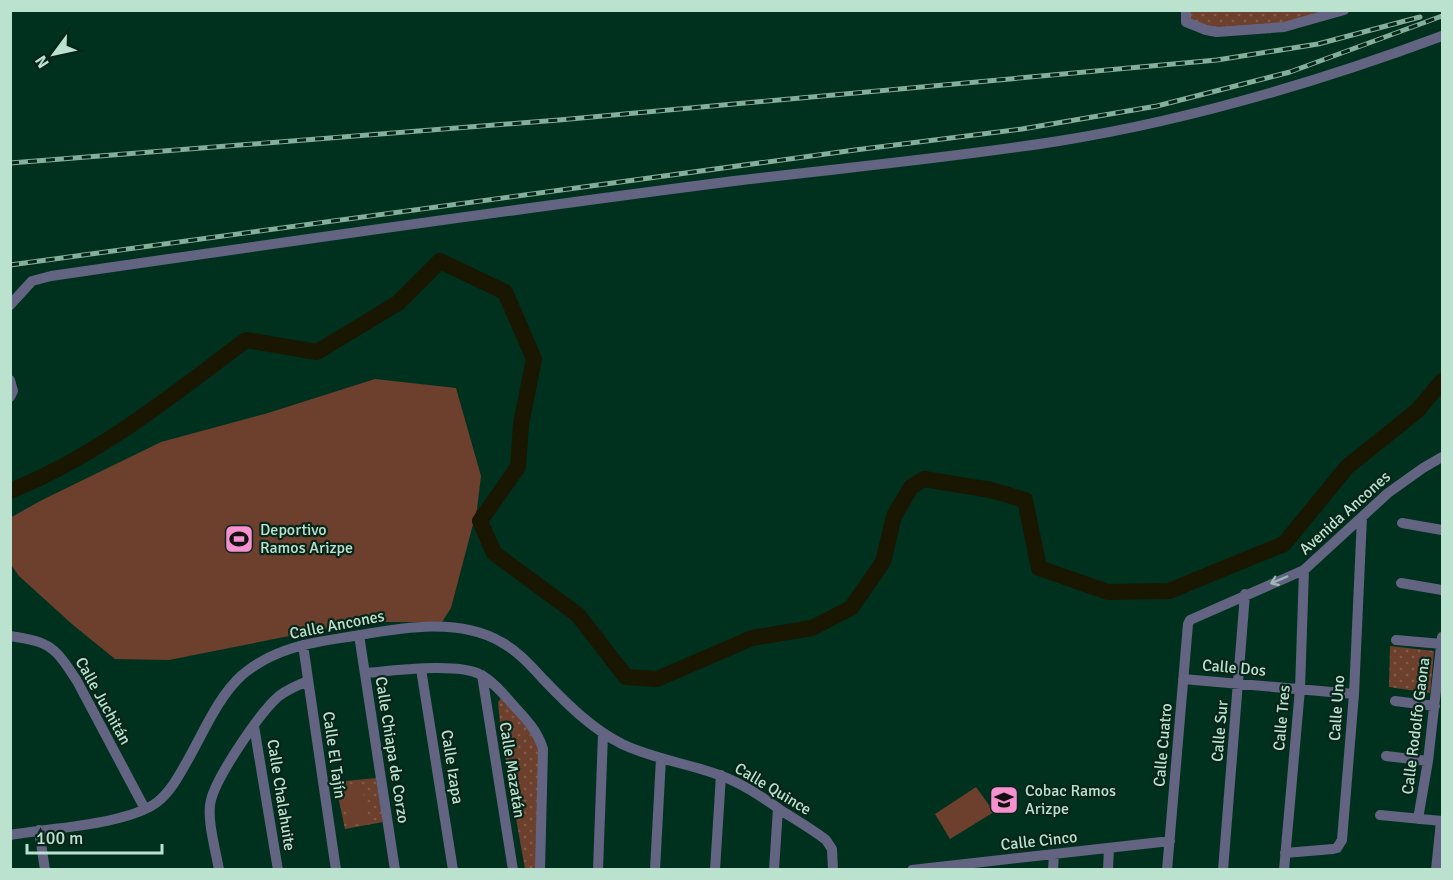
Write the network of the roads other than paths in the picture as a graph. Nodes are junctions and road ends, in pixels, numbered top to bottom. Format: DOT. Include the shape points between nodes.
graph roads {
  1 [pos="1344,10"];
  2 [pos="1186,16"];
  3 [pos="1443,36"];
  4 [pos="10,305"];
  5 [pos="10,380"];
  6 [pos="10,397"];
  7 [pos="1443,457"];
  8 [pos="1362,517"];
  9 [pos="1402,524"];
  10 [pos="1443,530"];
  11 [pos="1304,570"];
  12 [pos="1401,583"];
  13 [pos="1443,590"];
  14 [pos="1245,594"];
  15 [pos="1188,624"];
  16 [pos="359,635"];
  17 [pos="10,636"];
  18 [pos="1396,640"];
  19 [pos="1442,640"];
  20 [pos="303,645"];
  21 [pos="420,669"];
  22 [pos="365,673"];
  23 [pos="482,675"];
  24 [pos="1440,677"];
  25 [pos="1183,679"];
  26 [pos="308,681"];
  27 [pos="1239,684"];
  28 [pos="1300,689"];
  29 [pos="1354,694"];
  30 [pos="1395,701"];
  31 [pos="1435,706"];
  32 [pos="254,726"];
  33 [pos="603,734"];
  34 [pos="1386,756"];
  35 [pos="661,758"];
  36 [pos="1428,761"];
  37 [pos="721,775"];
  38 [pos="778,808"];
  39 [pos="145,809"];
  40 [pos="1380,815"];
  41 [pos="1418,819"];
  42 [pos="1442,821"];
  43 [pos="39,830"];
  44 [pos="10,835"];
  45 [pos="1170,841"];
  46 [pos="1108,848"];
  47 [pos="1285,853"];
  48 [pos="1054,854"];
  49 [pos="993,865"];
  50 [pos="45,870"];
  51 [pos="219,870"];
  52 [pos="278,870"];
  53 [pos="336,870"];
  54 [pos="395,870"];
  55 [pos="453,870"];
  56 [pos="513,870"];
  57 [pos="540,870"];
  58 [pos="598,870"];
  59 [pos="655,870"];
  60 [pos="715,870"];
  61 [pos="774,870"];
  62 [pos="833,870"];
  63 [pos="912,870"];
  64 [pos="1053,870"];
  65 [pos="1108,870"];
  66 [pos="1167,870"];
  67 [pos="1223,870"];
  68 [pos="1284,870"];
  69 [pos="1436,870"];
  1 -- 2 [label="street" via="1284,27 1227,31 1206,30"];
  3 -- 4 [label="street" via="1264,95 1060,140 51,276 32,281"];
  5 -- 6 [label="street"];
  7 -- 8 [label="street, Avenida Ancones" via="1423,468"];
  8 -- 11 [label="street, Avenida Ancones"];
  8 -- 29 [label="street, Calle Uno"];
  9 -- 10 [label="street"];
  11 -- 14 [label="street, Avenida Ancones, one-way"];
  11 -- 28 [label="street, Calle Tres"];
  12 -- 13 [label="street"];
  14 -- 15 [label="street, Avenida Ancones" via="1193,617"];
  14 -- 27 [label="street, Calle Sur"];
  15 -- 25 [label="street, Calle Cuatro"];
  16 -- 20 [label="street, Calle Ancones"];
  16 -- 22 [label="street, Calle Chiapa de Corzo"];
  16 -- 33 [label="street, Calle Ancones" via="431,627 483,633 517,653"];
  17 -- 39 [label="street, Calle Juchitán" via="45,643 66,664"];
  18 -- 19 [label="street"];
  19 -- 24 [label="street, Calle Rodolfo Gaona"];
  20 -- 26 [label="street, Calle El Tajín"];
  20 -- 39 [label="street, Calle Ancones" via="278,653 241,676 174,782 157,802"];
  21 -- 22 [label="street"];
  21 -- 23 [label="street" via="464,669"];
  21 -- 55 [label="street, Calle Izapa"];
  22 -- 54 [label="street, Calle Chiapa de Corzo"];
  23 -- 56 [label="street, Calle Mazatán"];
  23 -- 57 [label="street" via="528,720 541,740 544,759"];
  24 -- 31 [label="street, Calle Rodolfo Gaona"];
  25 -- 27 [label="street, Calle Dos"];
  25 -- 45 [label="street, Calle Cuatro"];
  26 -- 32 [label="street" via="281,695"];
  26 -- 53 [label="street, Calle El Tajín"];
  27 -- 28 [label="street, Calle Dos"];
  27 -- 67 [label="street, Calle Sur"];
  28 -- 29 [label="street, Calle Dos"];
  28 -- 47 [label="street, Calle Tres"];
  29 -- 47 [label="street, Calle Uno" via="1340,844 1333,849"];
  30 -- 31 [label="street"];
  31 -- 36 [label="street, Calle Rodolfo Gaona"];
  32 -- 51 [label="street" via="220,779 211,801"];
  32 -- 52 [label="street, Calle Chalahuite"];
  33 -- 35 [label="street, Calle Quince"];
  33 -- 58 [label="street"];
  34 -- 36 [label="street"];
  35 -- 37 [label="street, Calle Quince"];
  35 -- 59 [label="street"];
  36 -- 41 [label="street, Calle Rodolfo Gaona"];
  37 -- 38 [label="street, Calle Quince"];
  37 -- 60 [label="street"];
  38 -- 61 [label="street"];
  38 -- 62 [label="street, Calle Quince" via="826,840 832,849"];
  39 -- 43 [label="street, Calle Ancones" via="120,818"];
  40 -- 41 [label="street"];
  41 -- 42 [label="street"];
  42 -- 69 [label="street"];
  43 -- 44 [label="street, Calle Ancones"];
  43 -- 50 [label="street"];
  45 -- 46 [label="street, Calle Cinco"];
  45 -- 66 [label="street, Calle Cuatro"];
  46 -- 48 [label="street, Calle Cinco"];
  46 -- 65 [label="street"];
  47 -- 68 [label="street, Calle Tres"];
  48 -- 49 [label="street, Calle Cinco"];
  48 -- 64 [label="street"];
  49 -- 63 [label="street, Calle Cinco"];
}
